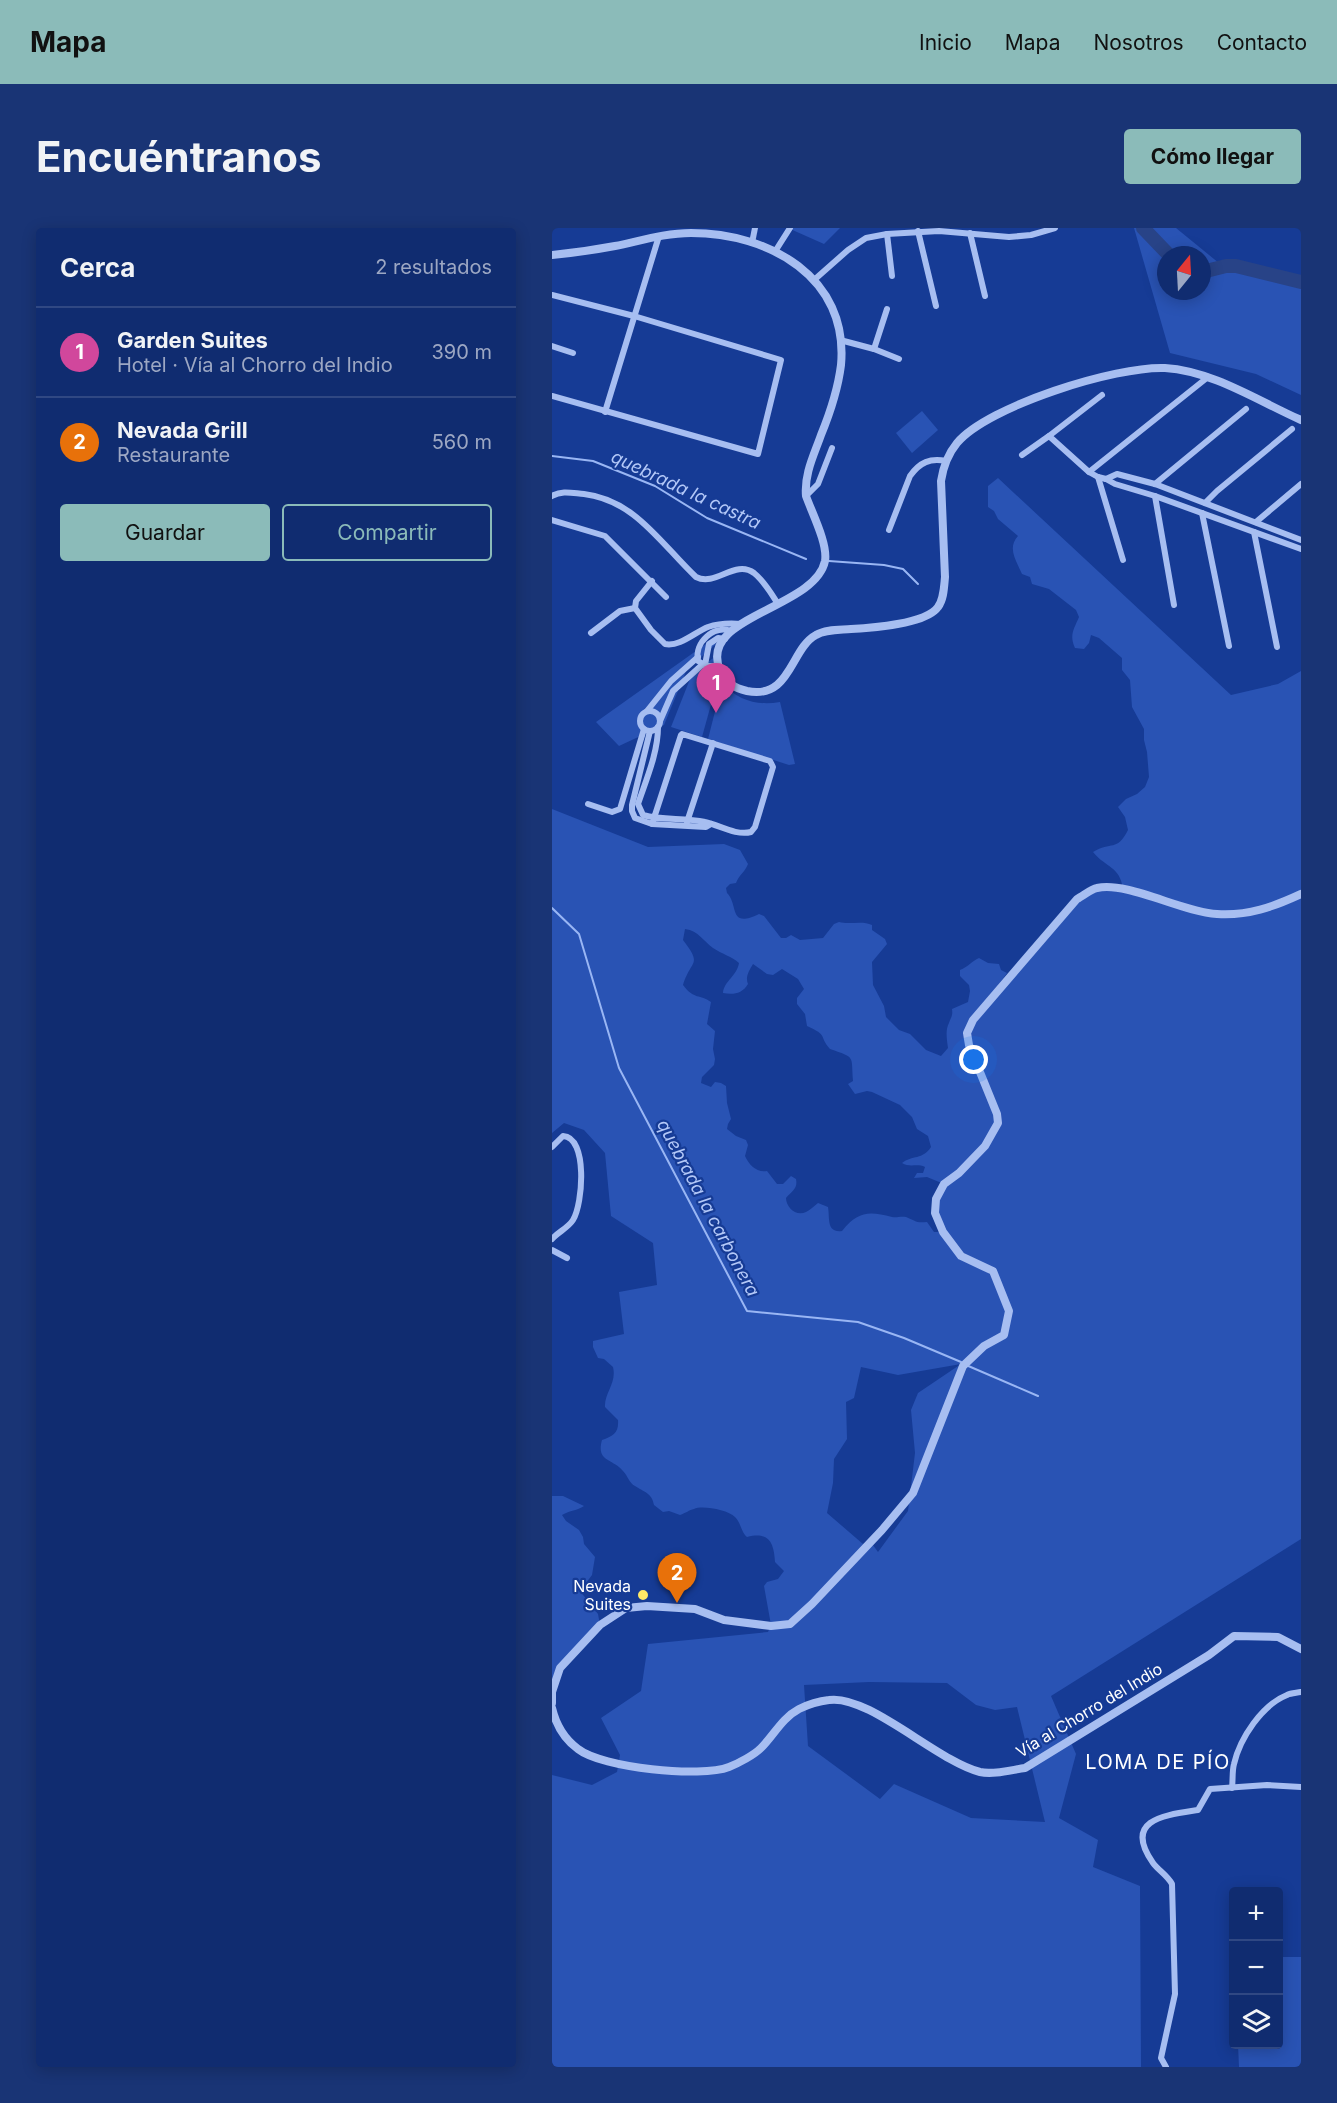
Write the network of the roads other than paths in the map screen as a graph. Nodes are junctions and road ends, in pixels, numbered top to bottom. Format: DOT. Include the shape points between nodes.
graph roads {
  1 [pos="755,228"];
  2 [pos="790,228"];
  3 [pos="1055,228"];
  4 [pos="918,231"];
  5 [pos="970,233"];
  6 [pos="886,234"];
  7 [pos="659,235"];
  8 [pos="752,243"];
  9 [pos="776,250"];
  10 [pos="552,255"];
  11 [pos="892,276"];
  12 [pos="814,280"];
  13 [pos="552,295"];
  14 [pos="985,296"];
  15 [pos="936,306"];
  16 [pos="888,309"];
  17 [pos="634,316"];
  18 [pos="840,340"];
  19 [pos="552,346"];
  20 [pos="874,349"];
  21 [pos="573,353"];
  22 [pos="899,358"];
  23 [pos="1208,377"];
  24 [pos="1102,395"];
  25 [pos="552,396"];
  26 [pos="1246,409"];
  27 [pos="605,412"];
  28 [pos="1301,420"];
  29 [pos="1292,429"];
  30 [pos="1049,436"];
  31 [pos="832,448"];
  32 [pos="1022,455"];
  33 [pos="946,461"];
  34 [pos="1089,472"];
  35 [pos="1098,477"];
  36 [pos="1106,478"];
  37 [pos="1155,484"];
  38 [pos="1301,484"];
  39 [pos="552,496"];
  40 [pos="806,496"];
  41 [pos="1155,496"];
  42 [pos="1205,503"];
  43 [pos="1202,513"];
  44 [pos="552,520"];
  45 [pos="1256,522"];
  46 [pos="889,530"];
  47 [pos="1254,532"];
  48 [pos="1301,540"];
  49 [pos="1301,549"];
  50 [pos="1123,560"];
  51 [pos="652,581"];
  52 [pos="666,597"];
  53 [pos="778,604"];
  54 [pos="1174,605"];
  55 [pos="635,608"];
  56 [pos="741,624"];
  57 [pos="732,631"];
  58 [pos="591,633"];
  59 [pos="725,639"];
  60 [pos="1229,646"];
  61 [pos="1277,646"];
  62 [pos="698,657"];
  63 [pos="704,665"];
  64 [pos="719,666"];
  65 [pos="646,711"];
  66 [pos="659,724"];
  67 [pos="647,730"];
  68 [pos="713,743"];
  69 [pos="646,768"];
  70 [pos="588,804"];
  71 [pos="653,821"];
  72 [pos="686,823"];
  73 [pos="1301,894"];
  74 [pos="552,1147"];
  75 [pos="552,1239"];
  76 [pos="552,1250"];
  77 [pos="567,1258"];
  78 [pos="1301,1649"];
  79 [pos="552,1692"];
  80 [pos="1301,1692"];
  81 [pos="552,1703"];
  82 [pos="552,1708"];
  83 [pos="1232,1788"];
  84 [pos="1301,1788"];
  85 [pos="1166,2067"];
  1 -- 8 [label="street"];
  2 -- 9 [label="street"];
  3 -- 5 [label="street" via="1009,237"];
  4 -- 5 [label="street"];
  4 -- 6 [label="street"];
  4 -- 15 [label="street"];
  5 -- 14 [label="street"];
  6 -- 11 [label="street"];
  6 -- 12 [label="street" via="866,238"];
  7 -- 8 [label="street" via="717,235"];
  7 -- 10 [label="street" via="580,253"];
  7 -- 17 [label="street"];
  8 -- 9 [label="street"];
  9 -- 12 [label="street"];
  12 -- 18 [label="street" via="826,295"];
  13 -- 17 [label="street"];
  16 -- 20 [label="street"];
  17 -- 27 [label="street"];
  17 -- 27 [label="street" via="781,360 758,454"];
  18 -- 20 [label="street"];
  18 -- 40 [label="street" via="838,382 809,468"];
  19 -- 21 [label="street"];
  20 -- 22 [label="street"];
  23 -- 28 [label="street"];
  23 -- 33 [label="street" via="1166,368 1140,369 1076,385 984,422 956,444"];
  23 -- 34 [label="street"];
  24 -- 30 [label="street"];
  25 -- 27 [label="street"];
  26 -- 37 [label="street"];
  29 -- 42 [label="street"];
  30 -- 32 [label="street"];
  30 -- 34 [label="street"];
  31 -- 40 [label="street" via="818,484"];
  33 -- 46 [label="street" via="930,460 915,469"];
  33 -- 64 [label="street" via="941,481 945,577 937,609 915,620 815,635 786,677 763,691 730,685"];
  34 -- 35 [label="street"];
  35 -- 36 [label="street"];
  35 -- 50 [label="street"];
  36 -- 37 [label="street" via="1117,474"];
  36 -- 41 [label="street"];
  37 -- 42 [label="street"];
  38 -- 45 [label="street"];
  39 -- 53 [label="street" via="566,492 614,501 635,515 696,577 709,580 747,570 767,587"];
  40 -- 53 [label="street" via="825,560 813,582"];
  41 -- 43 [label="street"];
  41 -- 54 [label="street"];
  42 -- 45 [label="street"];
  43 -- 47 [label="street"];
  43 -- 60 [label="street"];
  44 -- 51 [label="street" via="605,536"];
  45 -- 48 [label="street"];
  47 -- 49 [label="street"];
  47 -- 61 [label="street"];
  51 -- 52 [label="street"];
  51 -- 55 [label="street"];
  53 -- 56 [label="street"];
  55 -- 56 [label="street" via="662,643 669,645 715,625"];
  55 -- 58 [label="street" via="621,611"];
  56 -- 57 [label="street"];
  57 -- 59 [label="street"];
  57 -- 62 [label="street" via="724,628 705,638"];
  59 -- 63 [label="street" via="718,638 709,644"];
  59 -- 64 [label="street" via="717,655"];
  62 -- 63 [label="street"];
  62 -- 65 [label="street"];
  63 -- 64 [label="street"];
  63 -- 66 [label="street" via="673,691"];
  65 -- 66 [label="street" via="656,712"];
  65 -- 67 [label="street" via="640,724"];
  66 -- 67 [label="street"];
  66 -- 69 [label="street"];
  67 -- 69 [label="street"];
  67 -- 70 [label="street" via="620,808 612,812"];
  68 -- 71 [label="street" via="681,735"];
  68 -- 72 [label="street"];
  68 -- 72 [label="street" via="770,761 773,767 754,827 751,832 741,833"];
  69 -- 71 [label="street" via="632,811 635,818"];
  71 -- 72 [label="street"];
  73 -- 79 [label="street" via="1247,914 1188,910 1123,889 1096,888 1077,899 973,1020 967,1033 998,1123 985,1146 944,1184 936,1199 935,1213 961,1256 993,1271 1009,1311 1004,1335 984,1346 963,1366 913,1493 790,1624 771,1626 724,1620 694,1609 626,1608 600,1625 560,1668"];
  74 -- 75 [label="street" via="563,1136 572,1139 578,1152 582,1186 574,1219"];
  76 -- 77 [label="street"];
  78 -- 82 [label="street, Vía al Chorro del Indio" via="1278,1637 1234,1636 1025,1768 1003,1772 981,1773 958,1764 854,1701 831,1699 799,1709 779,1725 760,1750 728,1767 694,1772 625,1766 579,1751 556,1724"];
  79 -- 81 [label="street"];
  80 -- 83 [label="street" via="1287,1695 1251,1726 1233,1766"];
  83 -- 84 [label="street"];
  83 -- 85 [label="street" via="1210,1789 1198,1810 1155,1818 1142,1836 1154,1864 1172,1884 1175,1994 1161,2058"];
}
